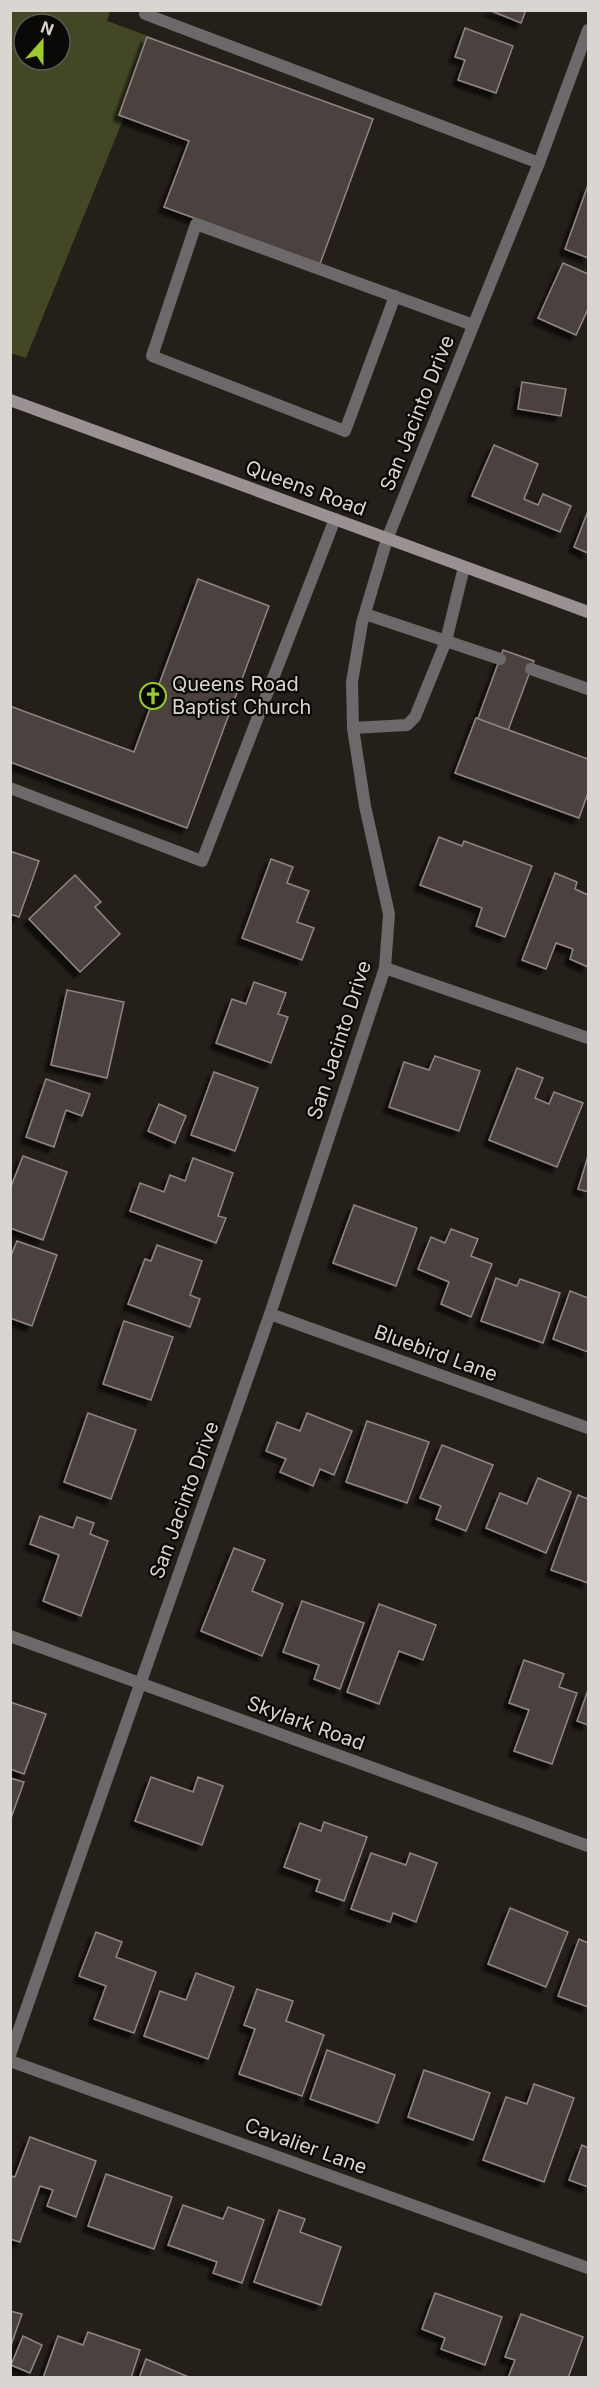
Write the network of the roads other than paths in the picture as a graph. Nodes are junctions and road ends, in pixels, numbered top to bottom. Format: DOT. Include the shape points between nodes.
graph roads {
  1 [pos="145,14"];
  2 [pos="588,30"];
  3 [pos="539,163"];
  4 [pos="395,296"];
  5 [pos="473,325"];
  6 [pos="10,400"];
  7 [pos="335,519"];
  8 [pos="387,538"];
  9 [pos="465,567"];
  10 [pos="588,612"];
  11 [pos="365,614"];
  12 [pos="446,641"];
  13 [pos="500,659"];
  14 [pos="531,669"];
  15 [pos="588,689"];
  16 [pos="353,728"];
  17 [pos="10,788"];
  18 [pos="385,968"];
  19 [pos="588,1038"];
  20 [pos="270,1314"];
  21 [pos="588,1428"];
  22 [pos="10,1636"];
  23 [pos="140,1683"];
  24 [pos="588,1846"];
  25 [pos="10,2055"];
  26 [pos="10,2061"];
  27 [pos="588,2268"];
  1 -- 3 [label="street"];
  2 -- 3 [label="street, San Jacinto Drive"];
  3 -- 5 [label="street, San Jacinto Drive"];
  4 -- 4 [label="street" via="196,224 152,356 345,431"];
  4 -- 5 [label="street"];
  5 -- 8 [label="street, San Jacinto Drive"];
  6 -- 7 [label="street, Queens Road"];
  7 -- 8 [label="street, Queens Road"];
  7 -- 17 [label="street" via="202,861"];
  8 -- 9 [label="street, Queens Road"];
  8 -- 11 [label="street, San Jacinto Drive"];
  9 -- 10 [label="street, Queens Road"];
  9 -- 12 [label="street"];
  11 -- 12 [label="street"];
  11 -- 16 [label="street, San Jacinto Drive" via="352,682"];
  12 -- 13 [label="street"];
  12 -- 16 [label="street" via="415,717 407,725"];
  14 -- 15 [label="street"];
  16 -- 18 [label="street, San Jacinto Drive" via="365,806 389,914"];
  18 -- 19 [label="street"];
  18 -- 20 [label="street, San Jacinto Drive"];
  20 -- 21 [label="street, Bluebird Lane"];
  20 -- 23 [label="street, San Jacinto Drive"];
  22 -- 23 [label="street, Skylark Road"];
  23 -- 24 [label="street, Skylark Road"];
  23 -- 25 [label="street, San Jacinto Drive"];
  26 -- 27 [label="street, Cavalier Lane"];
}
